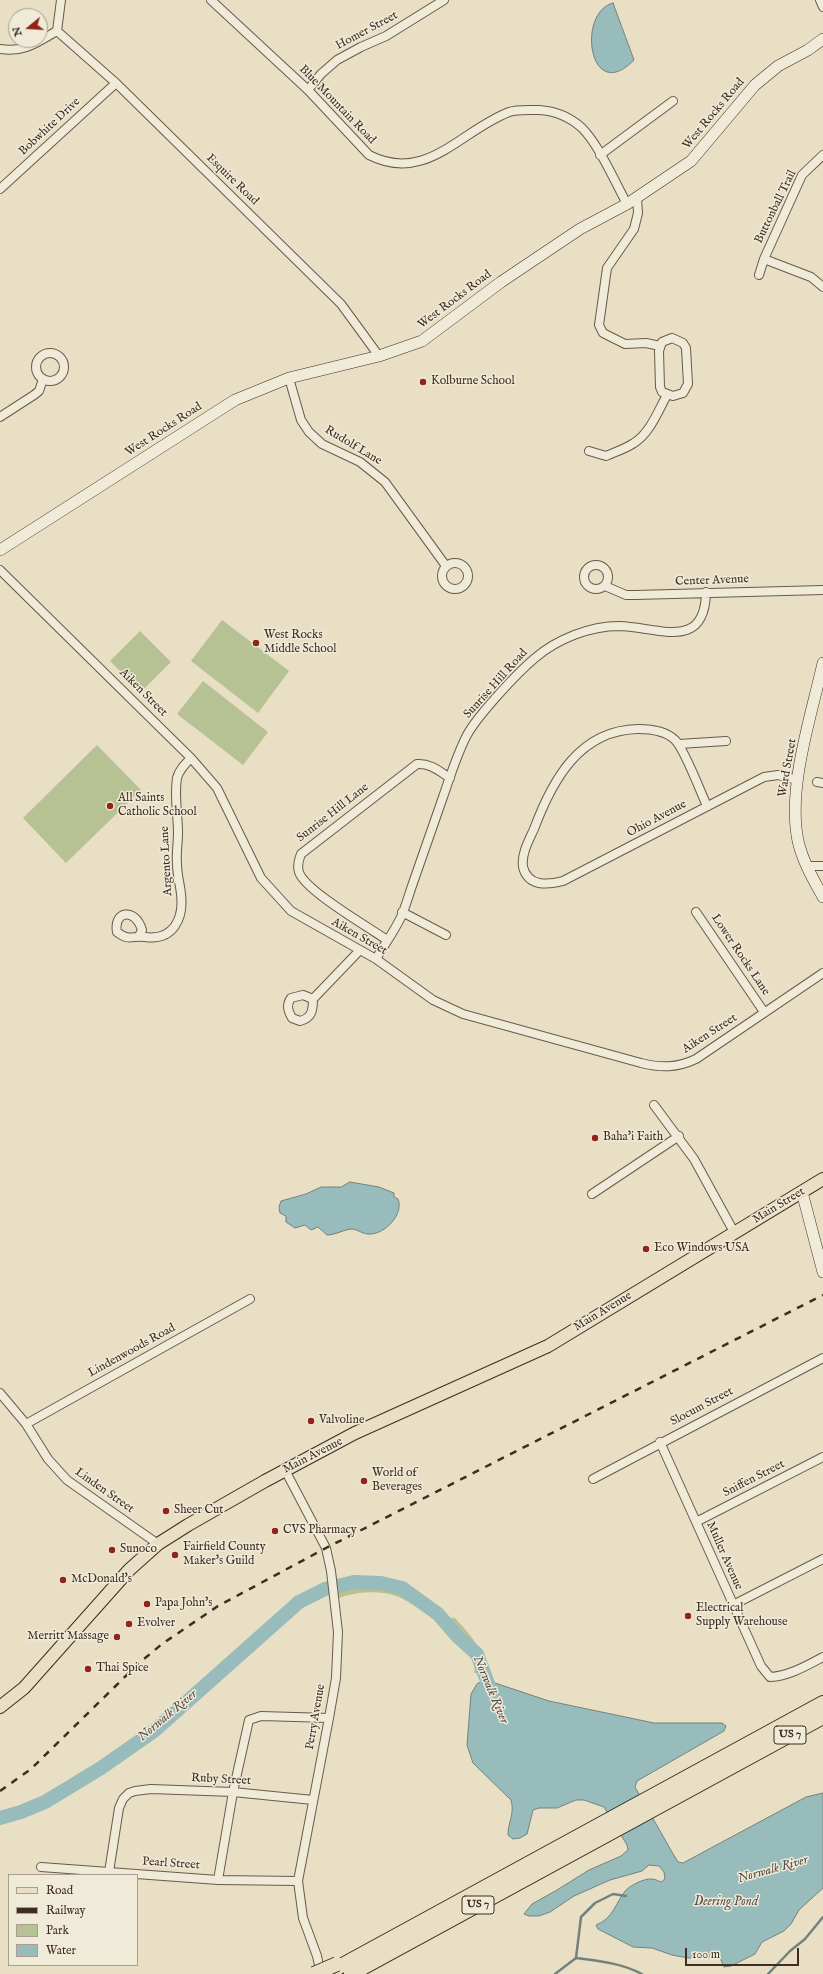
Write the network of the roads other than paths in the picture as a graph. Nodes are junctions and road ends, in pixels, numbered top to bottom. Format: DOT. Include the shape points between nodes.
graph roads {
  1 [pos="61,0"];
  2 [pos="211,0"];
  3 [pos="444,0"];
  4 [pos="820,0"];
  5 [pos="823,7"];
  6 [pos="57,31"];
  7 [pos="823,38"];
  8 [pos="0,49"];
  9 [pos="116,83"];
  10 [pos="308,90"];
  11 [pos="673,101"];
  12 [pos="600,155"];
  13 [pos="823,155"];
  14 [pos="0,190"];
  15 [pos="632,201"];
  16 [pos="764,259"];
  17 [pos="759,275"];
  18 [pos="823,287"];
  19 [pos="660,346"];
  20 [pos="379,356"];
  21 [pos="289,378"];
  22 [pos="43,380"];
  23 [pos="667,395"];
  24 [pos="0,417"];
  25 [pos="589,451"];
  26 [pos="0,550"];
  27 [pos="446,566"];
  28 [pos="0,570"];
  29 [pos="605,586"];
  30 [pos="823,590"];
  31 [pos="706,592"];
  32 [pos="823,663"];
  33 [pos="819,697"];
  34 [pos="726,741"];
  35 [pos="679,744"];
  36 [pos="191,758"];
  37 [pos="450,778"];
  38 [pos="798,780"];
  39 [pos="707,806"];
  40 [pos="806,866"];
  41 [pos="823,866"];
  42 [pos="823,897"];
  43 [pos="402,912"];
  44 [pos="696,912"];
  45 [pos="446,935"];
  46 [pos="138,936"];
  47 [pos="387,940"];
  48 [pos="360,950"];
  49 [pos="376,959"];
  50 [pos="823,973"];
  51 [pos="313,999"];
  52 [pos="764,1012"];
  53 [pos="654,1105"];
  54 [pos="679,1136"];
  55 [pos="823,1179"];
  56 [pos="802,1192"];
  57 [pos="592,1194"];
  58 [pos="734,1232"];
  59 [pos="823,1272"];
  60 [pos="250,1298"];
  61 [pos="823,1358"];
  62 [pos="0,1393"];
  63 [pos="26,1424"];
  64 [pos="660,1442"];
  65 [pos="823,1457"];
  66 [pos="285,1470"];
  67 [pos="593,1479"];
  68 [pos="696,1522"];
  69 [pos="158,1544"];
  70 [pos="823,1559"];
  71 [pos="733,1605"];
  72 [pos="823,1657"];
  73 [pos="823,1703"];
  74 [pos="0,1707"];
  75 [pos="823,1717"];
  76 [pos="329,1718"];
  77 [pos="823,1724"];
  78 [pos="758,1752"];
  79 [pos="233,1792"];
  80 [pos="313,1800"];
  81 [pos="655,1801"];
  82 [pos="602,1831"];
  83 [pos="41,1867"];
  84 [pos="109,1872"];
  85 [pos="136,1874"];
  86 [pos="138,1874"];
  87 [pos="218,1880"];
  88 [pos="298,1881"];
  89 [pos="438,1927"];
  90 [pos="334,1969"];
  91 [pos="314,1974"];
  92 [pos="321,1974"];
  93 [pos="351,1974"];
  94 [pos="364,1974"];
  1 -- 6 [label="street"];
  2 -- 10 [label="street, Blue Mountain Road"];
  3 -- 10 [label="street, Homer Street" via="386,36 338,60 321,74"];
  4 -- 5 [label="street"];
  6 -- 8 [label="street" via="25,49"];
  6 -- 9 [label="street, Esquire Road"];
  7 -- 15 [label="main road, West Rocks Road" via="808,50 778,66 755,85 691,161"];
  9 -- 14 [label="street, Bobwhite Drive"];
  9 -- 20 [label="street, Esquire Road" via="341,304"];
  10 -- 12 [label="street, Blue Mountain Road" via="369,155 381,161 418,162 436,156 499,117 510,112 529,110 551,111 569,118 583,129"];
  11 -- 12 [label="street"];
  12 -- 15 [label="street, Blue Mountain Road"];
  13 -- 16 [label="street, Buttonball Trail" via="802,175"];
  15 -- 19 [label="street, Blue Mountain Road" via="638,213 634,229 607,268 599,325 602,333 625,344 646,343"];
  15 -- 20 [label="main road, West Rocks Road" via="580,229 501,282 422,341"];
  16 -- 17 [label="street, Buttonball Trail"];
  16 -- 18 [label="street" via="811,277"];
  19 -- 23 [label="street" via="660,387"];
  19 -- 23 [label="street, Blue Mountain Road" via="666,339 672,338 686,348 686,390 679,395"];
  20 -- 21 [label="main road, West Rocks Road"];
  21 -- 26 [label="main road, West Rocks Road" via="235,400"];
  21 -- 27 [label="street, Rudolf Lane" via="302,420 309,432 322,444 360,462 385,482"];
  22 -- 24 [label="street" via="39,391"];
  23 -- 25 [label="street" via="653,422 634,443 606,456"];
  28 -- 36 [label="street, Aiken Street"];
  29 -- 31 [label="street, Center Avenue" via="626,595"];
  30 -- 31 [label="street, Center Avenue"];
  31 -- 37 [label="street, Sunrise Hill Road" via="706,608 698,624 683,632 619,626 599,628 579,633 535,657 486,710 468,734"];
  32 -- 33 [label="main road, Ward Street"];
  33 -- 38 [label="main road, Ward Street"];
  34 -- 35 [label="street"];
  35 -- 39 [label="street"];
  35 -- 39 [label="street, Ohio Avenue" via="661,732 628,730 616,732 596,741 574,756 555,780 536,821 523,859 525,871 535,882 542,884 563,881"];
  36 -- 46 [label="street, Argento Lane" via="180,770 177,784 177,864 182,896 176,925 160,938"];
  36 -- 48 [label="street, Aiken Street" via="216,788 262,878 291,911"];
  37 -- 43 [label="street, Sunrise Hill Road"];
  37 -- 47 [label="street, Sunrise Hill Lane" via="432,766 417,764 301,854 298,861 299,872 311,887"];
  38 -- 39 [label="street, Ohio Avenue" via="778,775 768,776"];
  38 -- 40 [label="main road, Ward Street" via="795,801 796,827"];
  40 -- 41 [label="street"];
  40 -- 42 [label="main road, Ward Street"];
  43 -- 45 [label="street"];
  43 -- 47 [label="street, Sunrise Hill Road"];
  44 -- 52 [label="street, Lower Rocks Lane"];
  47 -- 49 [label="street, Sunrise Hill Road"];
  48 -- 49 [label="street, Aiken Street"];
  48 -- 51 [label="street"];
  49 -- 52 [label="street, Aiken Street" via="433,1000 463,1014 654,1066 669,1067 689,1063"];
  50 -- 52 [label="street, Aiken Street"];
  53 -- 54 [label="street"];
  54 -- 57 [label="street"];
  54 -- 58 [label="street"];
  55 -- 56 [label="main road, Main Street"];
  56 -- 58 [label="main road, Main Street"];
  56 -- 59 [label="main road"];
  58 -- 66 [label="main road, Main Avenue" via="548,1346 361,1431"];
  60 -- 63 [label="street, Lindenwoods Road"];
  61 -- 64 [label="street, Slocum Street"];
  62 -- 63 [label="street, Linden Street"];
  63 -- 69 [label="street, Linden Street" via="48,1459 67,1480"];
  64 -- 67 [label="street, Slocum Street"];
  64 -- 68 [label="street, Muller Avenue"];
  65 -- 68 [label="street, Sniffen Street"];
  66 -- 69 [label="main road, Main Avenue"];
  66 -- 76 [label="street, Perry Avenue" via="318,1530 326,1548 331,1571 338,1632 336,1678"];
  68 -- 71 [label="street, Muller Avenue"];
  69 -- 74 [label="main road, Main Avenue" via="129,1570 24,1688"];
  70 -- 71 [label="street"];
  71 -- 72 [label="street, Muller Avenue" via="761,1666 770,1677 792,1672"];
  73 -- 81 [label="highway, US 7"];
  75 -- 78 [label="highway, US 7"];
  76 -- 79 [label="street" via="261,1716 249,1720"];
  76 -- 80 [label="street, Perry Avenue"];
  77 -- 78 [label="highway"];
  78 -- 81 [label="highway, US 7"];
  79 -- 80 [label="street, Ruby Street"];
  79 -- 84 [label="street, Ruby Street" via="135,1790 123,1799 119,1808"];
  79 -- 87 [label="street"];
  80 -- 88 [label="street, Perry Avenue"];
  81 -- 82 [label="highway, US 7"];
  82 -- 89 [label="highway, US 7"];
  82 -- 90 [label="highway, US 7"];
  83 -- 84 [label="street, Pearl Street"];
  84 -- 85 [label="street, Pearl Street"];
  86 -- 87 [label="street, Pearl Street"];
  87 -- 88 [label="street, Pearl Street"];
  88 -- 92 [label="street, Perry Avenue" via="303,1918"];
  89 -- 93 [label="highway, US 7"];
  89 -- 94 [label="highway"];
  90 -- 91 [label="highway, bridge"];
}
